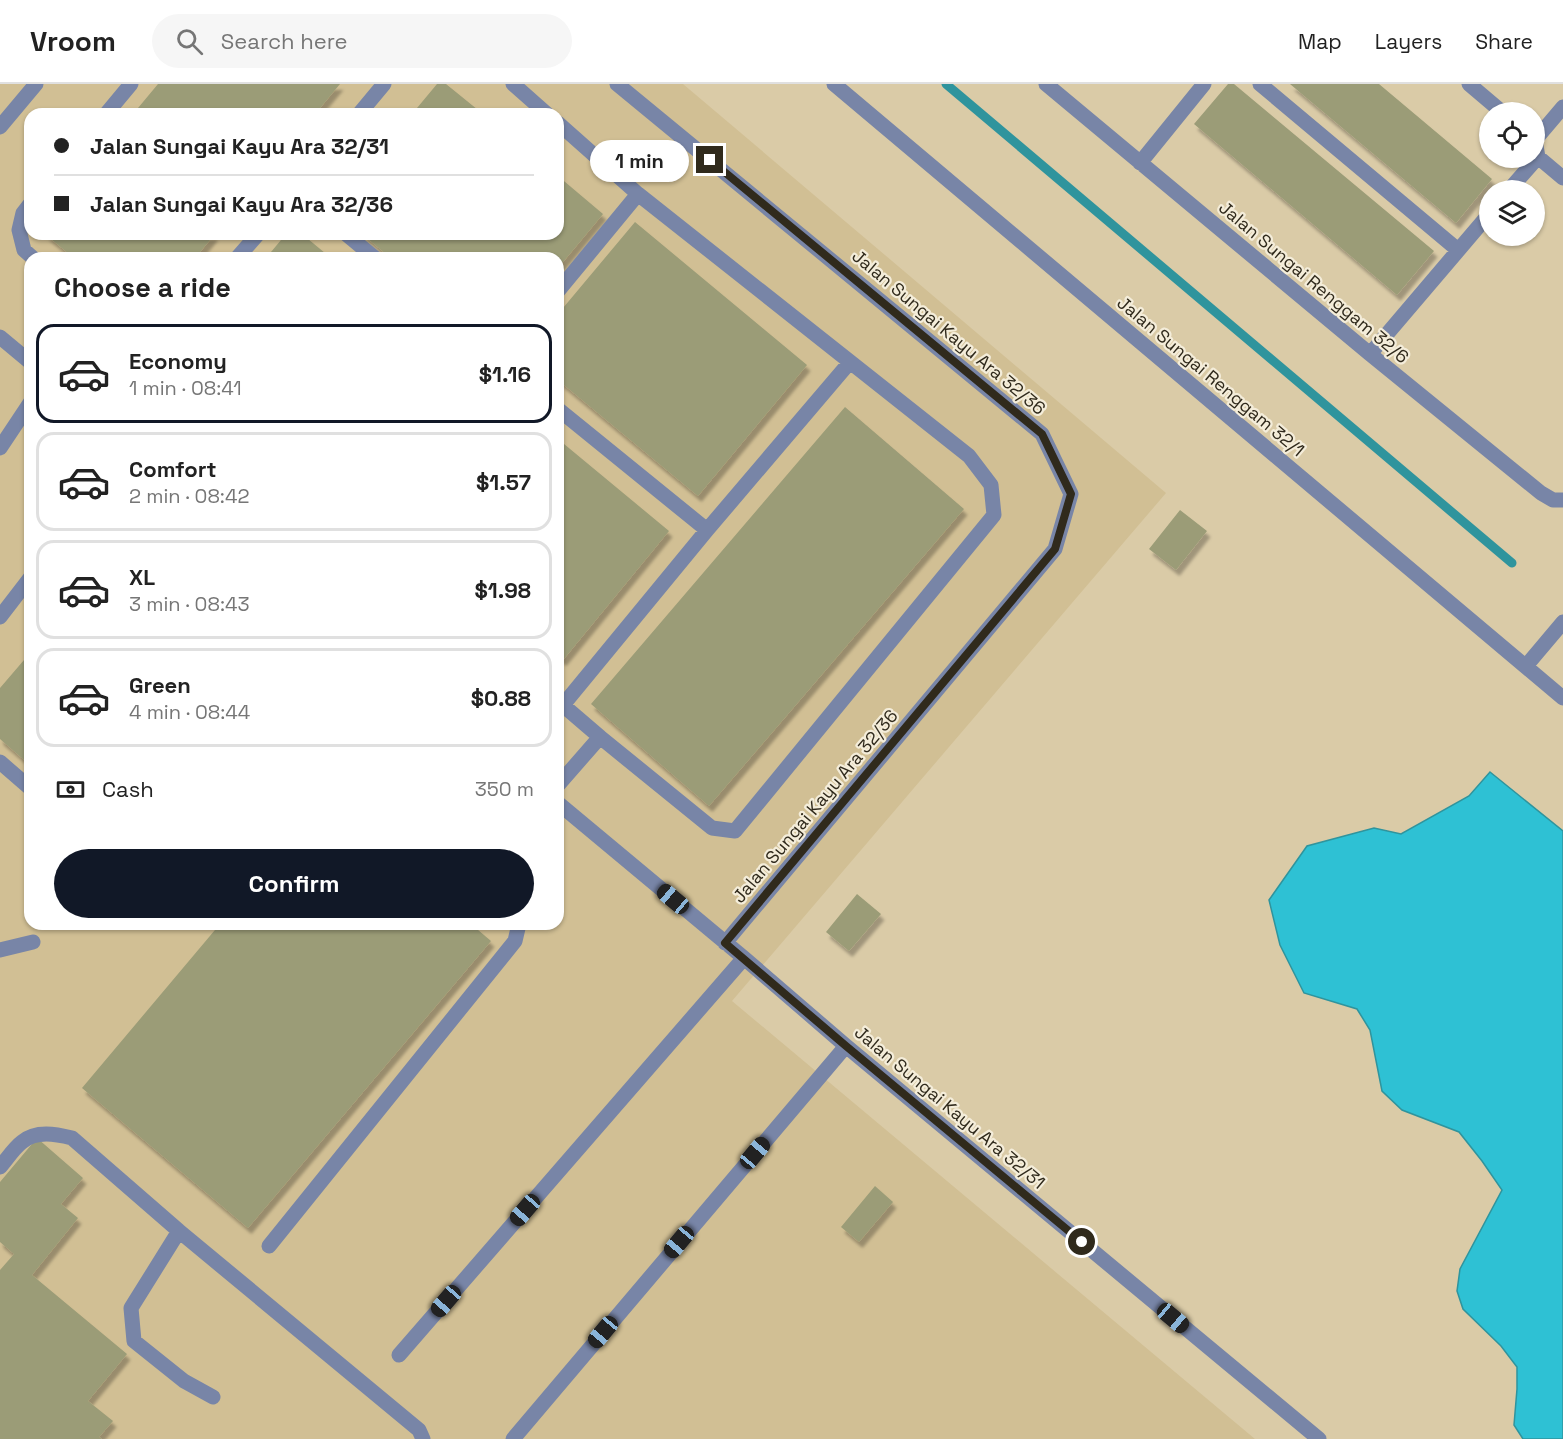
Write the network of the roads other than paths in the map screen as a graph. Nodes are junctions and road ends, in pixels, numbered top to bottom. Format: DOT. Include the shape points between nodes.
graph roads {
  1 [pos="36,84"];
  2 [pos="131,84"];
  3 [pos="384,84"];
  4 [pos="513,84"];
  5 [pos="617,84"];
  6 [pos="834,84"];
  7 [pos="1046,84"];
  8 [pos="1204,84"];
  9 [pos="1260,84"];
  10 [pos="1469,84"];
  11 [pos="1490,102"];
  12 [pos="1563,107"];
  13 [pos="111,108"];
  14 [pos="364,108"];
  15 [pos="540,108"];
  16 [pos="0,127"];
  17 [pos="564,128"];
  18 [pos="1545,128"];
  19 [pos="1140,163"];
  20 [pos="1545,163"];
  21 [pos="1528,168"];
  22 [pos="1563,178"];
  23 [pos="1518,180"];
  24 [pos="638,194"];
  25 [pos="24,212"];
  26 [pos="1479,226"];
  27 [pos="253,240"];
  28 [pos="353,240"];
  29 [pos="1458,250"];
  30 [pos="26,252"];
  31 [pos="242,252"];
  32 [pos="368,252"];
  33 [pos="564,284"];
  34 [pos="0,337"];
  35 [pos="1370,354"];
  36 [pos="24,357"];
  37 [pos="850,362"];
  38 [pos="24,412"];
  39 [pos="564,414"];
  40 [pos="0,448"];
  41 [pos="1563,500"];
  42 [pos="707,530"];
  43 [pos="24,586"];
  44 [pos="0,617"];
  45 [pos="1563,622"];
  46 [pos="1526,666"];
  47 [pos="564,698"];
  48 [pos="1563,698"];
  49 [pos="564,706"];
  50 [pos="600,737"];
  51 [pos="0,762"];
  52 [pos="564,778"];
  53 [pos="24,783"];
  54 [pos="564,814"];
  55 [pos="518,930"];
  56 [pos="33,942"];
  57 [pos="725,943"];
  58 [pos="0,950"];
  59 [pos="744,958"];
  60 [pos="846,1046"];
  61 [pos="0,1167"];
  62 [pos="179,1231"];
  63 [pos="269,1246"];
  64 [pos="399,1355"];
  65 [pos="213,1397"];
  66 [pos="423,1439"];
  67 [pos="513,1439"];
  68 [pos="1319,1439"];
  1 -- 16 [label="street"];
  2 -- 13 [label="street"];
  3 -- 14 [label="street"];
  4 -- 15 [label="street"];
  5 -- 57 [label="street, Jalan Sungai Kayu Ara 32/36" via="1042,434 1071,494 1055,549"];
  6 -- 46 [label="street, Jalan Sungai Renggam 32/1"];
  7 -- 19 [label="street, Jalan Sungai Renggam 32/6"];
  8 -- 19 [label="street"];
  9 -- 29 [label="street"];
  10 -- 11 [label="street"];
  12 -- 18 [label="street"];
  17 -- 24 [label="street"];
  19 -- 35 [label="street, Jalan Sungai Renggam 32/6"];
  20 -- 22 [label="street"];
  21 -- 23 [label="street"];
  24 -- 33 [label="street"];
  24 -- 37 [label="street"];
  25 -- 30 [label="street" via="19,230"];
  26 -- 29 [label="street"];
  27 -- 31 [label="street"];
  28 -- 32 [label="street"];
  29 -- 35 [label="street"];
  34 -- 36 [label="street"];
  35 -- 41 [label="street, Jalan Sungai Renggam 32/6" via="1541,493 1553,500"];
  37 -- 42 [label="street"];
  37 -- 50 [label="street" via="969,456 991,485 994,515 735,831 712,828"];
  38 -- 40 [label="street"];
  39 -- 42 [label="street"];
  42 -- 47 [label="street"];
  43 -- 44 [label="street"];
  45 -- 46 [label="street"];
  46 -- 48 [label="street, Jalan Sungai Renggam 32/1"];
  49 -- 50 [label="street"];
  50 -- 52 [label="street"];
  51 -- 53 [label="street"];
  54 -- 57 [label="street, Jalan Sungai Kayu Ara 32/31"];
  55 -- 63 [label="street" via="515,941"];
  56 -- 58 [label="street"];
  57 -- 59 [label="street, Jalan Sungai Kayu Ara 32/31"];
  59 -- 60 [label="street, Jalan Sungai Kayu Ara 32/31"];
  59 -- 64 [label="street"];
  60 -- 67 [label="street"];
  60 -- 68 [label="street, Jalan Sungai Kayu Ara 32/31"];
  61 -- 62 [label="street" via="22,1141 39,1134 72,1138"];
  62 -- 65 [label="street" via="131,1308 134,1341 184,1381"];
  62 -- 66 [label="street" via="419,1430"];
}
